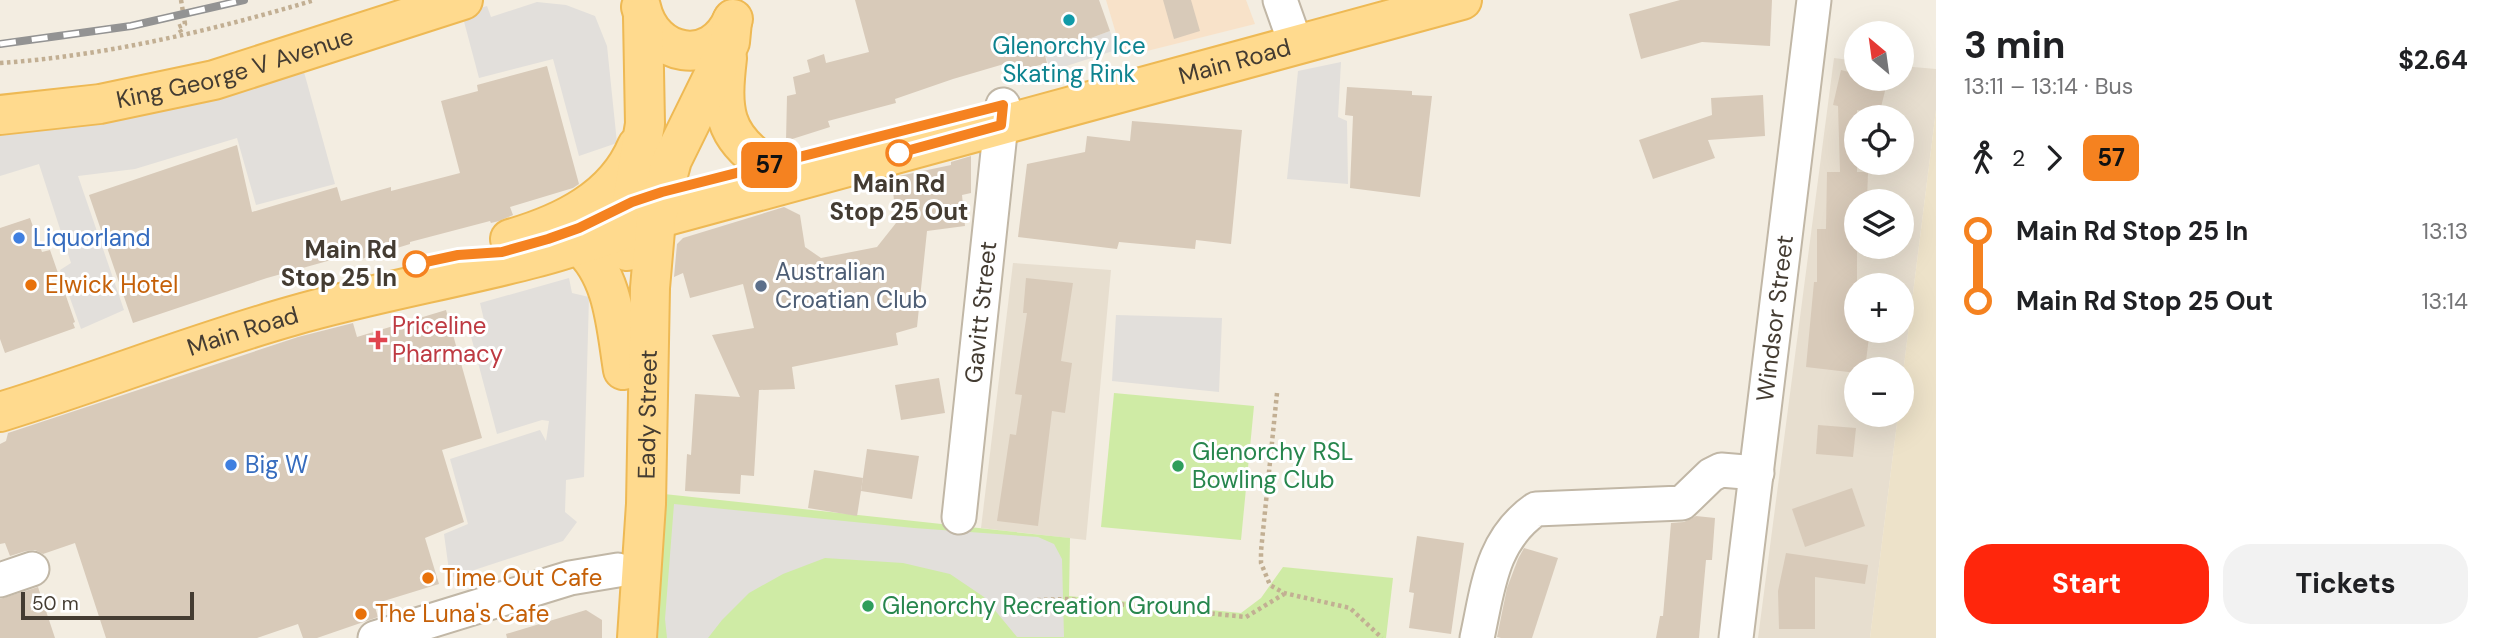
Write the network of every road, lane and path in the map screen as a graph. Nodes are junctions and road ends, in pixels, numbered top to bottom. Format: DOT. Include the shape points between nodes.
graph roads {
  1 [pos="181,0"];
  2 [pos="315,0"];
  3 [pos="397,0"];
  4 [pos="463,0"];
  5 [pos="1381,0"];
  6 [pos="1462,0"];
  7 [pos="1814,0"];
  8 [pos="636,8"];
  9 [pos="734,14"];
  10 [pos="1288,24"];
  11 [pos="183,35"];
  12 [pos="0,63"];
  13 [pos="0,94"];
  14 [pos="0,115"];
  15 [pos="1002,115"];
  16 [pos="645,124"];
  17 [pos="767,165"];
  18 [pos="644,210"];
  19 [pos="579,245"];
  20 [pos="458,255"];
  21 [pos="623,370"];
  22 [pos="1277,393"];
  23 [pos="0,397"];
  24 [pos="0,412"];
  25 [pos="1757,473"];
  26 [pos="959,517"];
  27 [pos="32,569"];
  28 [pos="618,570"];
  29 [pos="0,580"];
  30 [pos="1284,593"];
  31 [pos="1037,600"];
  32 [pos="375,638"];
  33 [pos="618,638"];
  34 [pos="637,638"];
  35 [pos="1382,638"];
  36 [pos="1477,638"];
  37 [pos="1736,638"];
  1 -- 11 [label="path" via="185,24 178,27"];
  2 -- 11 [label="path"];
  3 -- 13 [label="main road, King George V Avenue" via="158,75"];
  4 -- 14 [label="main road, King George V Avenue" via="214,80 100,104"];
  5 -- 10 [label="main road, Main Road"];
  6 -- 10 [label="main road, Main Road"];
  7 -- 25 [label="street, Windsor Street"];
  8 -- 9 [label="main road" via="656,38 686,51 718,41"];
  8 -- 16 [label="main road"];
  9 -- 17 [label="main road" via="724,83 726,118 743,147"];
  9 -- 18 [label="main road" via="680,141"];
  10 -- 15 [label="main road, Main Road"];
  11 -- 12 [label="path"];
  15 -- 17 [label="main road, Main Road"];
  15 -- 18 [label="main road, Main Road"];
  15 -- 26 [label="street, Gavitt Street"];
  16 -- 18 [label="main road"];
  16 -- 20 [label="main road" via="623,171 579,212 548,228"];
  17 -- 18 [label="main road, Main Road"];
  18 -- 19 [label="main road, Main Road"];
  18 -- 20 [label="main road, Main Road" via="502,252"];
  18 -- 21 [label="main road, Eady Street"];
  18 -- 34 [label="main road, Eady Street" via="650,288 646,504"];
  19 -- 21 [label="main road" via="605,280"];
  19 -- 24 [label="main road, Main Road" via="301,313"];
  20 -- 23 [label="main road, Main Road" via="284,300"];
  21 -- 28 [label="main road, Eady Street"];
  22 -- 30 [label="path" via="1261,563 1270,585"];
  25 -- 36 [label="street" via="1721,470 1682,503 1536,509 1520,520 1494,558"];
  25 -- 37 [label="street, Windsor Street"];
  27 -- 29 [label="street"];
  28 -- 32 [label="street" via="570,578"];
  28 -- 33 [label="main road, Eady Street"];
  30 -- 31 [label="path" via="1246,617 1068,599"];
  30 -- 35 [label="path" via="1350,608"];
}
